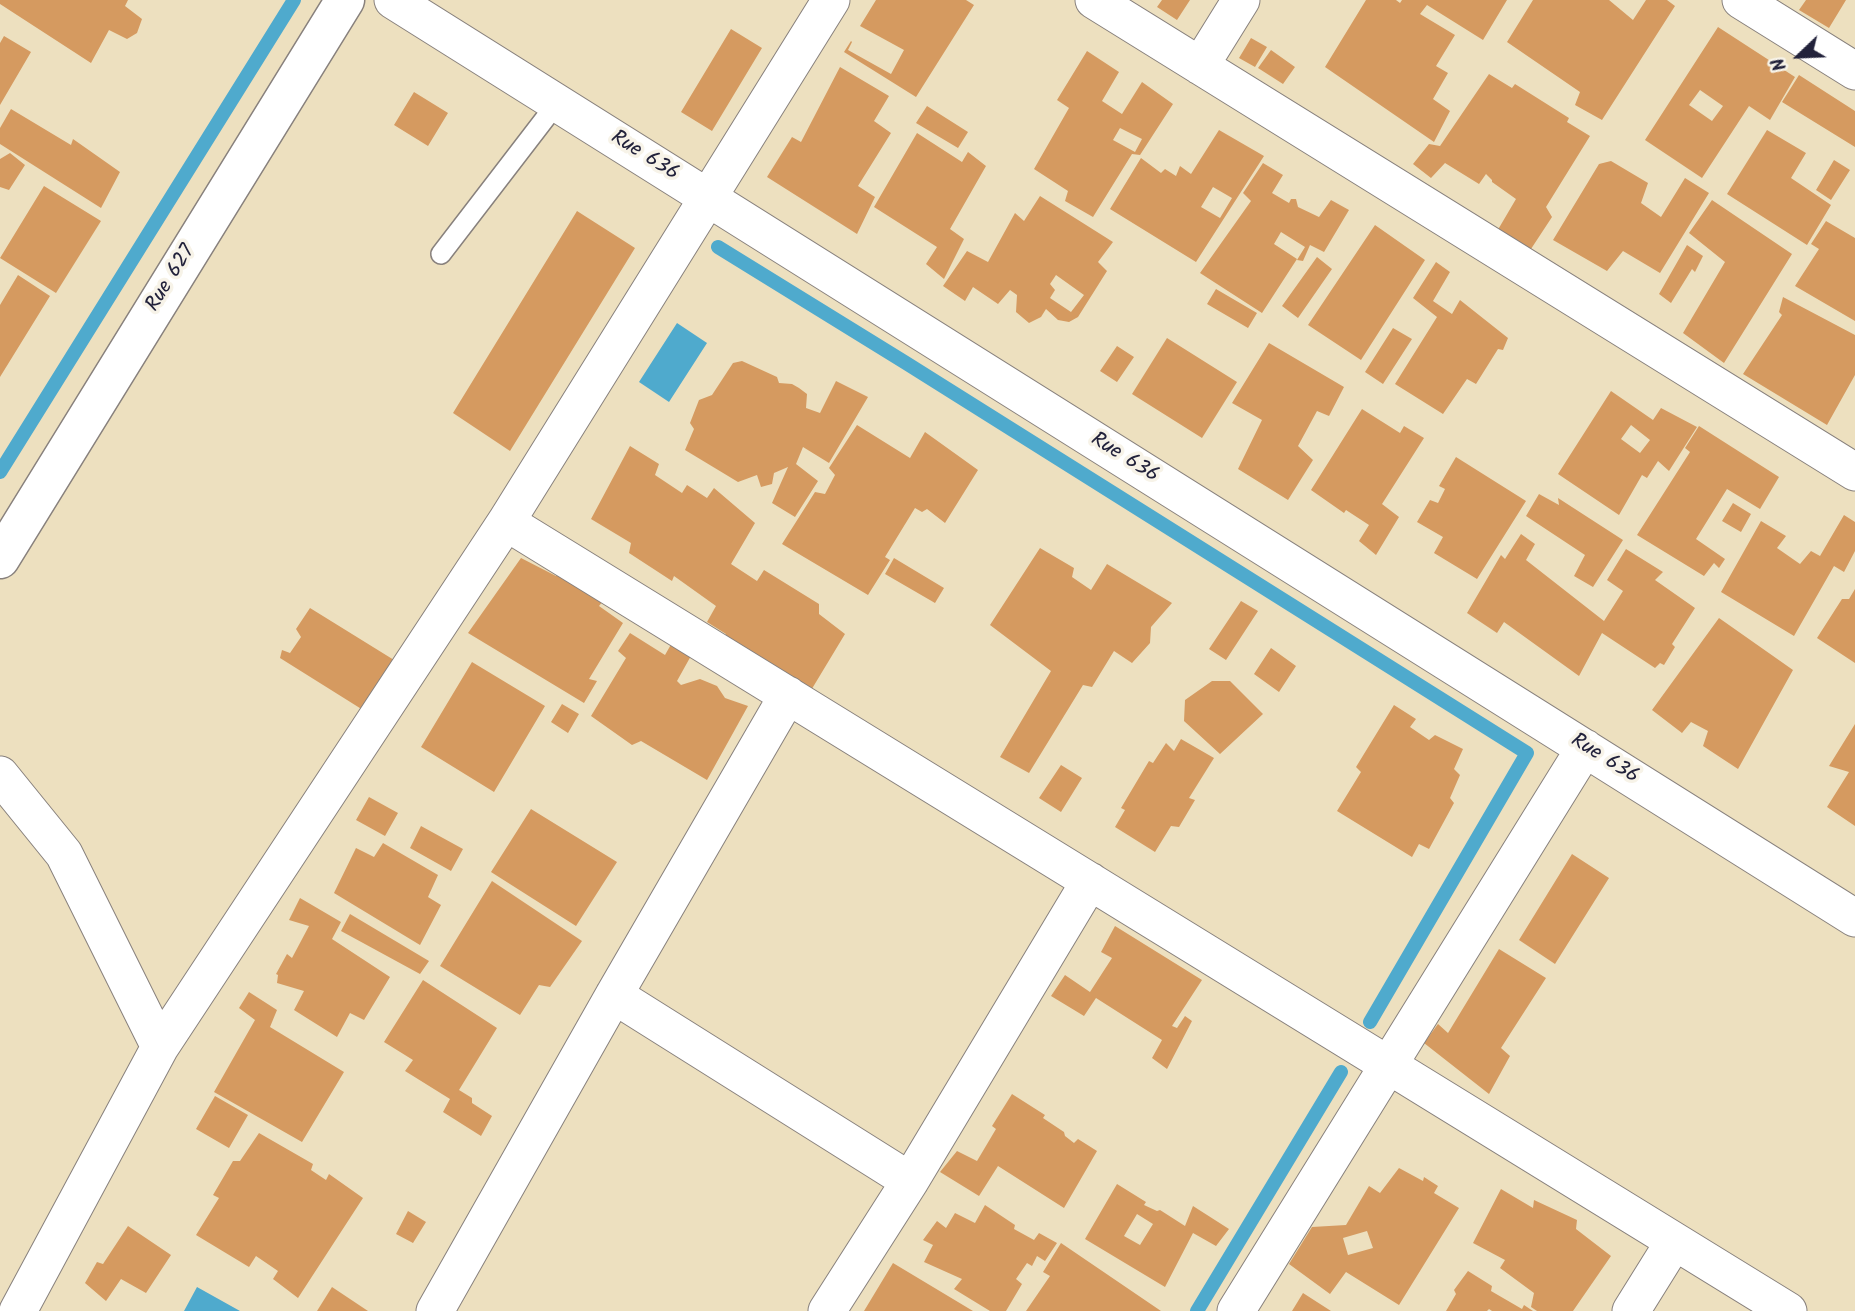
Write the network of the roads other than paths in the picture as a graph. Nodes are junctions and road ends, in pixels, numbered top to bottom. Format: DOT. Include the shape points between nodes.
graph roads {
  1 [pos="345,0"];
  2 [pos="393,0"];
  3 [pos="831,0"];
  4 [pos="1094,0"];
  5 [pos="1241,0"];
  6 [pos="1741,0"];
  7 [pos="1200,66"];
  8 [pos="1855,71"];
  9 [pos="557,103"];
  10 [pos="708,197"];
  11 [pos="441,254"];
  12 [pos="1855,472"];
  13 [pos="506,522"];
  14 [pos="0,559"];
  15 [pos="788,695"];
  16 [pos="1585,748"];
  17 [pos="0,775"];
  18 [pos="1090,881"];
  19 [pos="1855,918"];
  20 [pos="614,995"];
  21 [pos="160,1047"];
  22 [pos="1389,1064"];
  23 [pos="910,1181"];
  24 [pos="1674,1242"];
  25 [pos="18,1311"];
  26 [pos="435,1311"];
  27 [pos="827,1311"];
  28 [pos="1236,1311"];
  29 [pos="1631,1311"];
  30 [pos="1788,1311"];
  1 -- 14 [label="street, Rue 627"];
  2 -- 9 [label="street, Rue 636"];
  3 -- 10 [label="street"];
  4 -- 7 [label="street"];
  5 -- 7 [label="street"];
  6 -- 8 [label="street"];
  7 -- 12 [label="street"];
  9 -- 10 [label="street, Rue 636"];
  9 -- 11 [label="lane"];
  10 -- 13 [label="street"];
  10 -- 16 [label="street, Rue 636"];
  13 -- 15 [label="street"];
  13 -- 21 [label="street"];
  15 -- 18 [label="street"];
  15 -- 20 [label="street"];
  16 -- 19 [label="street, Rue 636"];
  16 -- 22 [label="street"];
  17 -- 21 [label="street" via="64,854"];
  18 -- 22 [label="street"];
  18 -- 23 [label="street"];
  20 -- 23 [label="street"];
  20 -- 26 [label="street"];
  21 -- 25 [label="street"];
  22 -- 24 [label="street"];
  22 -- 28 [label="street"];
  23 -- 27 [label="street"];
  24 -- 29 [label="street"];
  24 -- 30 [label="street"];
}
